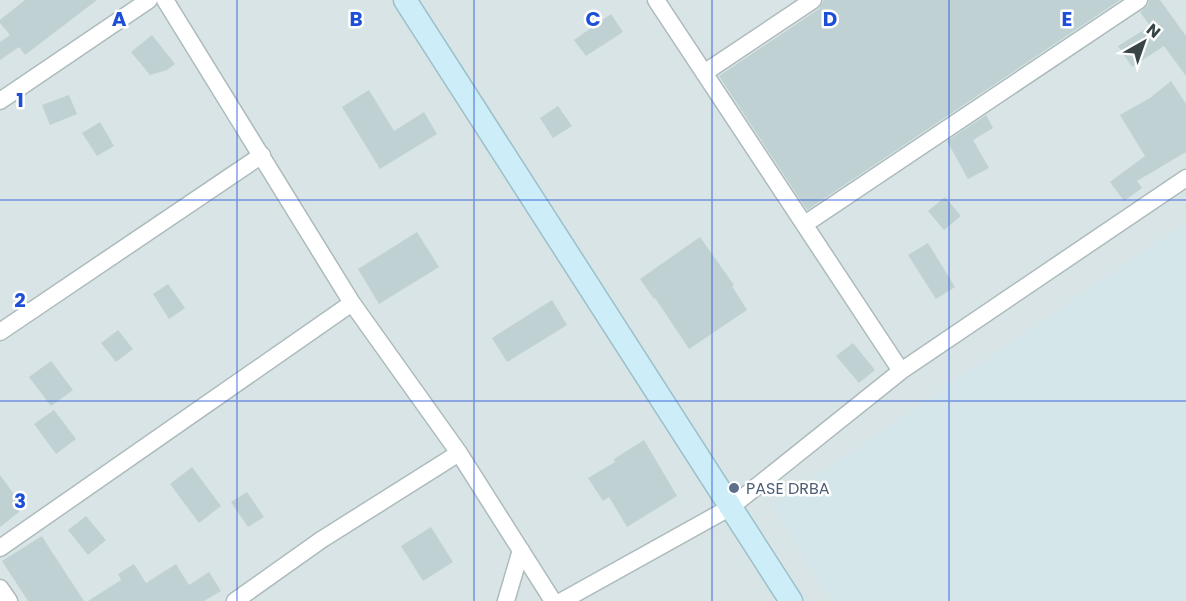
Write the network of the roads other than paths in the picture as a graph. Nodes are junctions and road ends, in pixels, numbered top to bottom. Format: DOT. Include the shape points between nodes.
graph roads {
  1 [pos="149,0"];
  2 [pos="165,0"];
  3 [pos="405,0"];
  4 [pos="656,0"];
  5 [pos="813,0"];
  6 [pos="1139,0"];
  7 [pos="704,73"];
  8 [pos="0,100"];
  9 [pos="261,155"];
  10 [pos="1186,178"];
  11 [pos="805,224"];
  12 [pos="352,303"];
  13 [pos="0,332"];
  14 [pos="901,372"];
  15 [pos="459,453"];
  16 [pos="731,507"];
  17 [pos="0,548"];
  18 [pos="521,550"];
  19 [pos="0,588"];
  20 [pos="9,601"];
  21 [pos="235,601"];
  22 [pos="506,601"];
  23 [pos="553,601"];
  24 [pos="562,601"];
  25 [pos="791,601"];
  1 -- 8 [label="street"];
  2 -- 9 [label="street"];
  3 -- 16 [label="street"];
  4 -- 7 [label="street"];
  5 -- 7 [label="street"];
  6 -- 11 [label="street"];
  7 -- 11 [label="street"];
  9 -- 12 [label="street"];
  9 -- 13 [label="street"];
  10 -- 14 [label="street"];
  11 -- 14 [label="street"];
  12 -- 15 [label="street"];
  12 -- 17 [label="street"];
  14 -- 16 [label="street"];
  15 -- 18 [label="street"];
  15 -- 21 [label="street" via="321,540"];
  16 -- 24 [label="street"];
  16 -- 25 [label="street"];
  18 -- 22 [label="street"];
  18 -- 23 [label="street"];
  19 -- 20 [label="street"];
}
